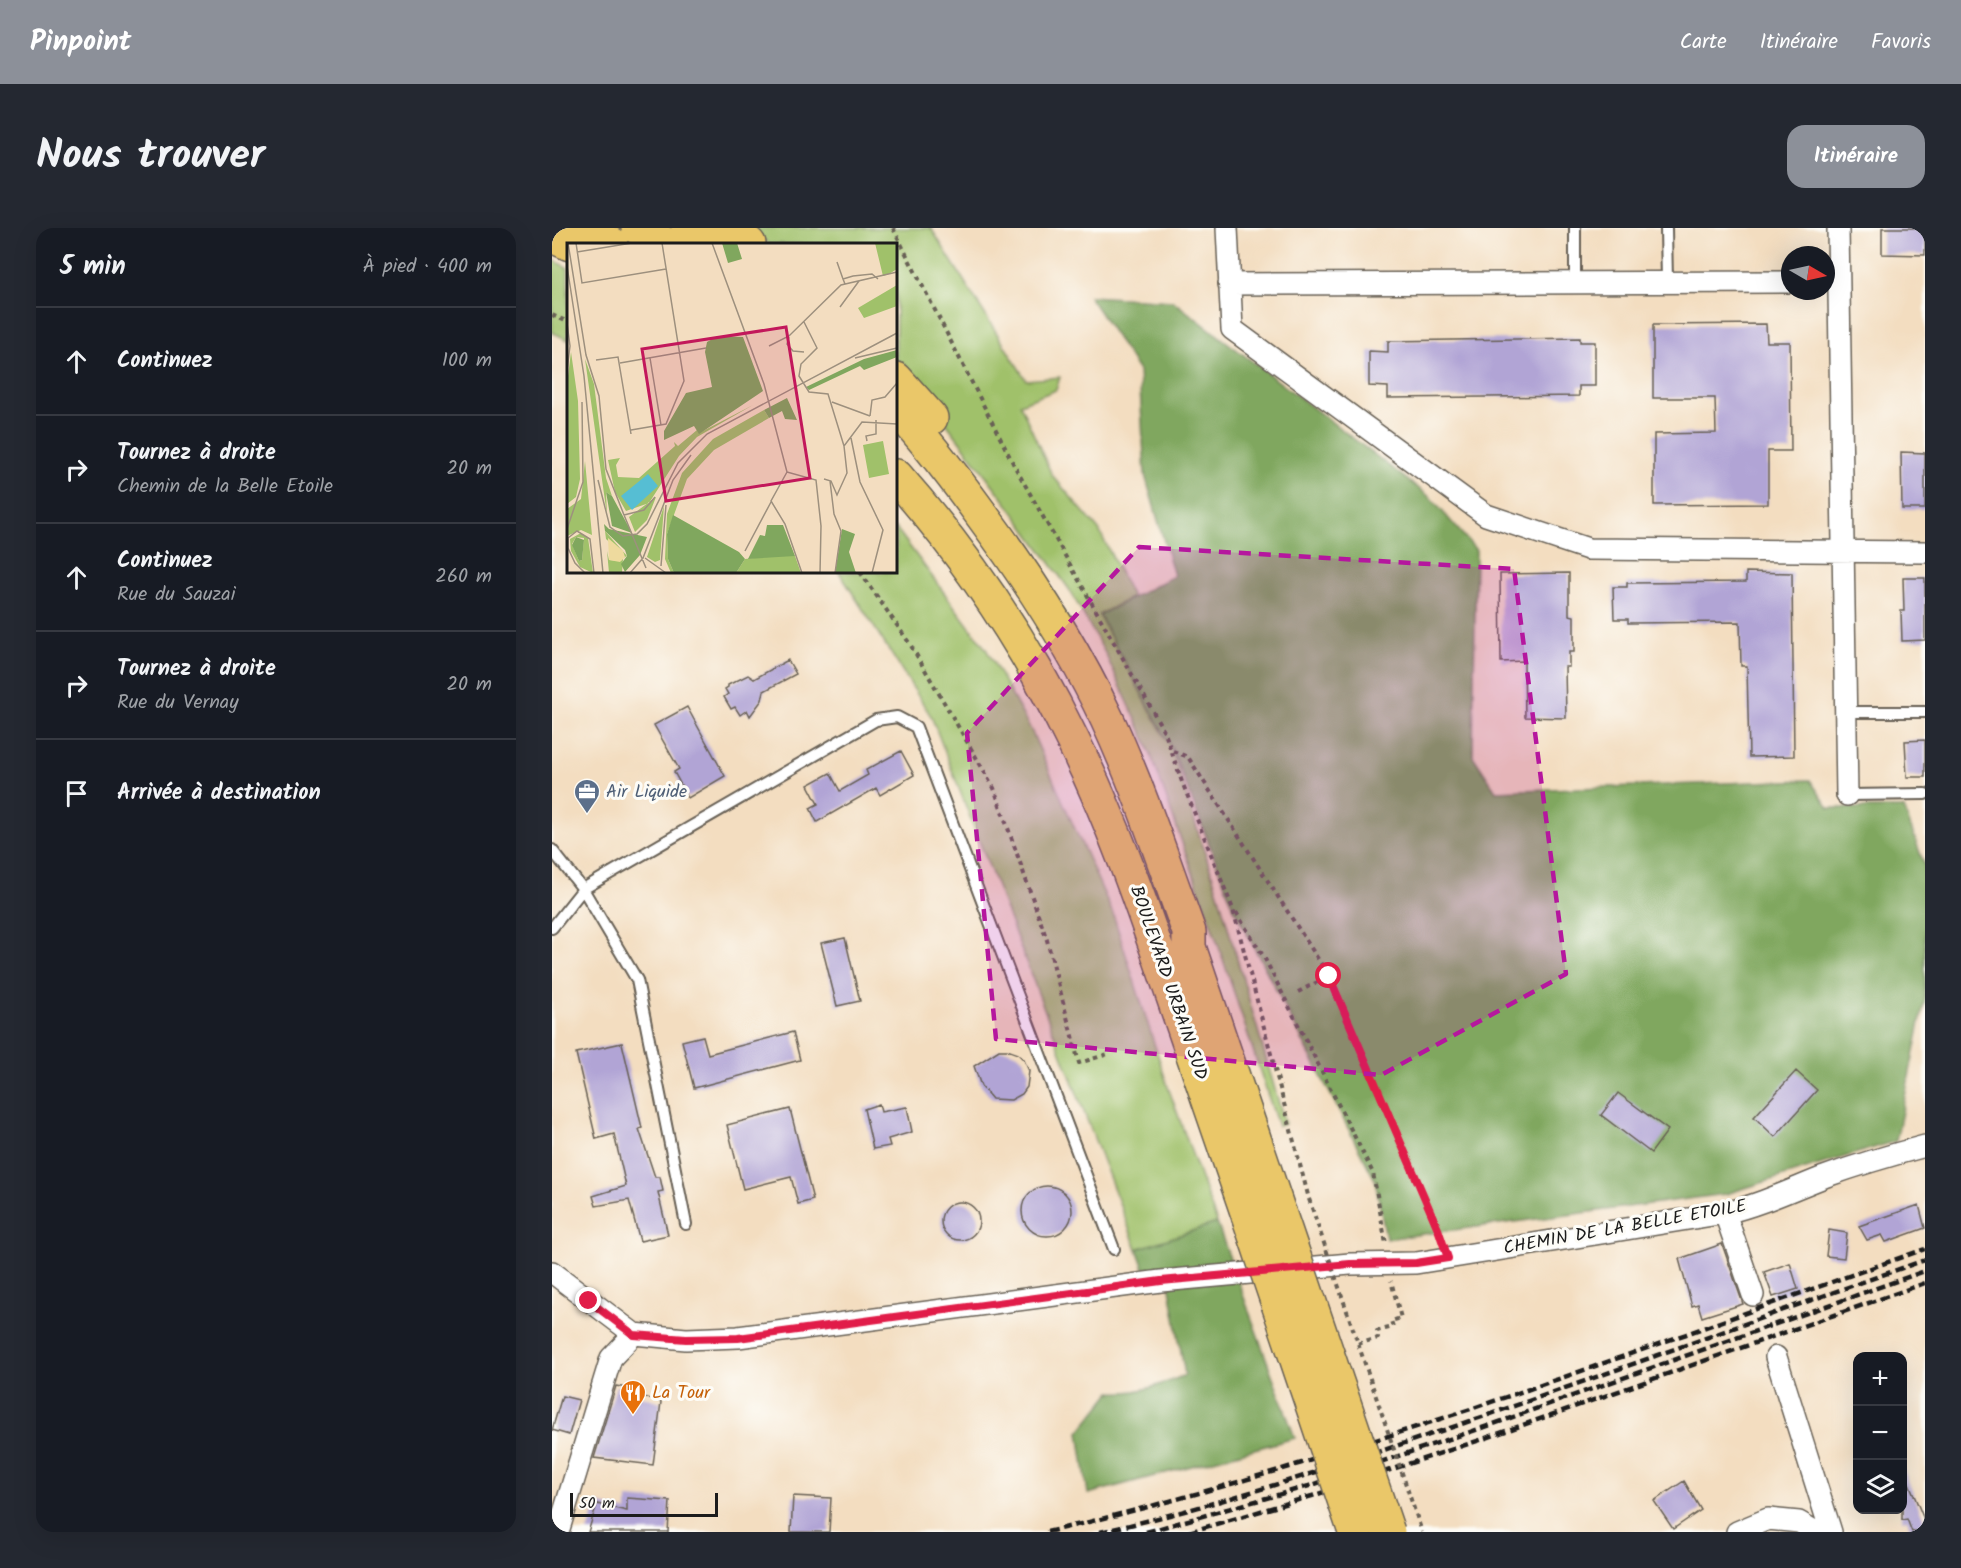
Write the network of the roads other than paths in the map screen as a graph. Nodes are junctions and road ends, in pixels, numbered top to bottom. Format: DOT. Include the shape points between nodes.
graph roads {
  1 [pos="583,228"];
  2 [pos="638,228"];
  3 [pos="688,228"];
  4 [pos="729,228"];
  5 [pos="1227,228"];
  6 [pos="1575,228"];
  7 [pos="1666,228"];
  8 [pos="1838,228"];
  9 [pos="552,236"];
  10 [pos="568,243"];
  11 [pos="609,243"];
  12 [pos="663,243"];
  13 [pos="710,243"];
  14 [pos="747,243"];
  15 [pos="1835,260"];
  16 [pos="1667,282"];
  17 [pos="1781,282"];
  18 [pos="1575,283"];
  19 [pos="1228,284"];
  20 [pos="1834,300"];
  21 [pos="897,380"];
  22 [pos="897,409"];
  23 [pos="897,437"];
  24 [pos="897,477"];
  25 [pos="1925,552"];
  26 [pos="1844,553"];
  27 [pos="1846,712"];
  28 [pos="1925,712"];
  29 [pos="1925,794"];
  30 [pos="1847,795"];
  31 [pos="552,850"];
  32 [pos="583,889"];
  33 [pos="552,928"];
  34 [pos="1189,947"];
  35 [pos="1925,1146"];
  36 [pos="1263,1213"];
  37 [pos="1725,1213"];
  38 [pos="686,1224"];
  39 [pos="1114,1249"];
  40 [pos="552,1272"];
  41 [pos="1753,1295"];
  42 [pos="634,1335"];
  43 [pos="1776,1357"];
  44 [pos="558,1532"];
  45 [pos="1355,1532"];
  46 [pos="1388,1532"];
  47 [pos="1737,1532"];
  48 [pos="1816,1532"];
  49 [pos="1831,1532"];
  1 -- 11 [label="highway"];
  2 -- 12 [label="highway"];
  3 -- 13 [label="highway"];
  4 -- 14 [label="highway"];
  5 -- 19 [label="street"];
  6 -- 18 [label="lane"];
  7 -- 16 [label="lane"];
  8 -- 15 [label="street"];
  9 -- 10 [label="highway"];
  16 -- 17 [label="street"];
  16 -- 18 [label="street"];
  18 -- 19 [label="street"];
  19 -- 26 [label="street" via="1232,329 1486,515 1588,549"];
  20 -- 26 [label="street"];
  21 -- 34 [label="highway" via="998,504 1097,662 1138,752 1197,920"];
  22 -- 34 [label="highway" via="1003,544 1037,592 1082,670 1107,718 1144,808 1189,932"];
  23 -- 34 [label="highway" via="993,556 1053,650 1116,773 1179,935"];
  24 -- 36 [label="highway, BOULEVARD URBAIN SUD" via="996,607 1072,738 1105,810"];
  25 -- 26 [label="street"];
  26 -- 27 [label="street"];
  27 -- 28 [label="lane"];
  27 -- 30 [label="street"];
  29 -- 30 [label="lane"];
  31 -- 32 [label="lane"];
  32 -- 33 [label="lane"];
  32 -- 38 [label="lane" via="637,980"];
  32 -- 39 [label="lane" via="876,720 897,717 916,727"];
  34 -- 36 [label="highway, BOULEVARD URBAIN SUD"];
  35 -- 37 [label="street, CHEMIN DE LA BELLE ETOILE" via="1824,1177 1753,1207"];
  36 -- 45 [label="highway, BOULEVARD URBAIN SUD, bridge"];
  36 -- 46 [label="highway, BOULEVARD URBAIN SUD, bridge"];
  37 -- 41 [label="street"];
  37 -- 42 [label="street, CHEMIN DE LA BELLE ETOILE" via="1416,1263 1390,1274 1350,1264 1161,1281 738,1338"];
  40 -- 42 [label="street"];
  42 -- 44 [label="street" via="611,1358"];
  43 -- 49 [label="street"];
  47 -- 48 [label="street" via="1768,1519 1799,1522"];
}
